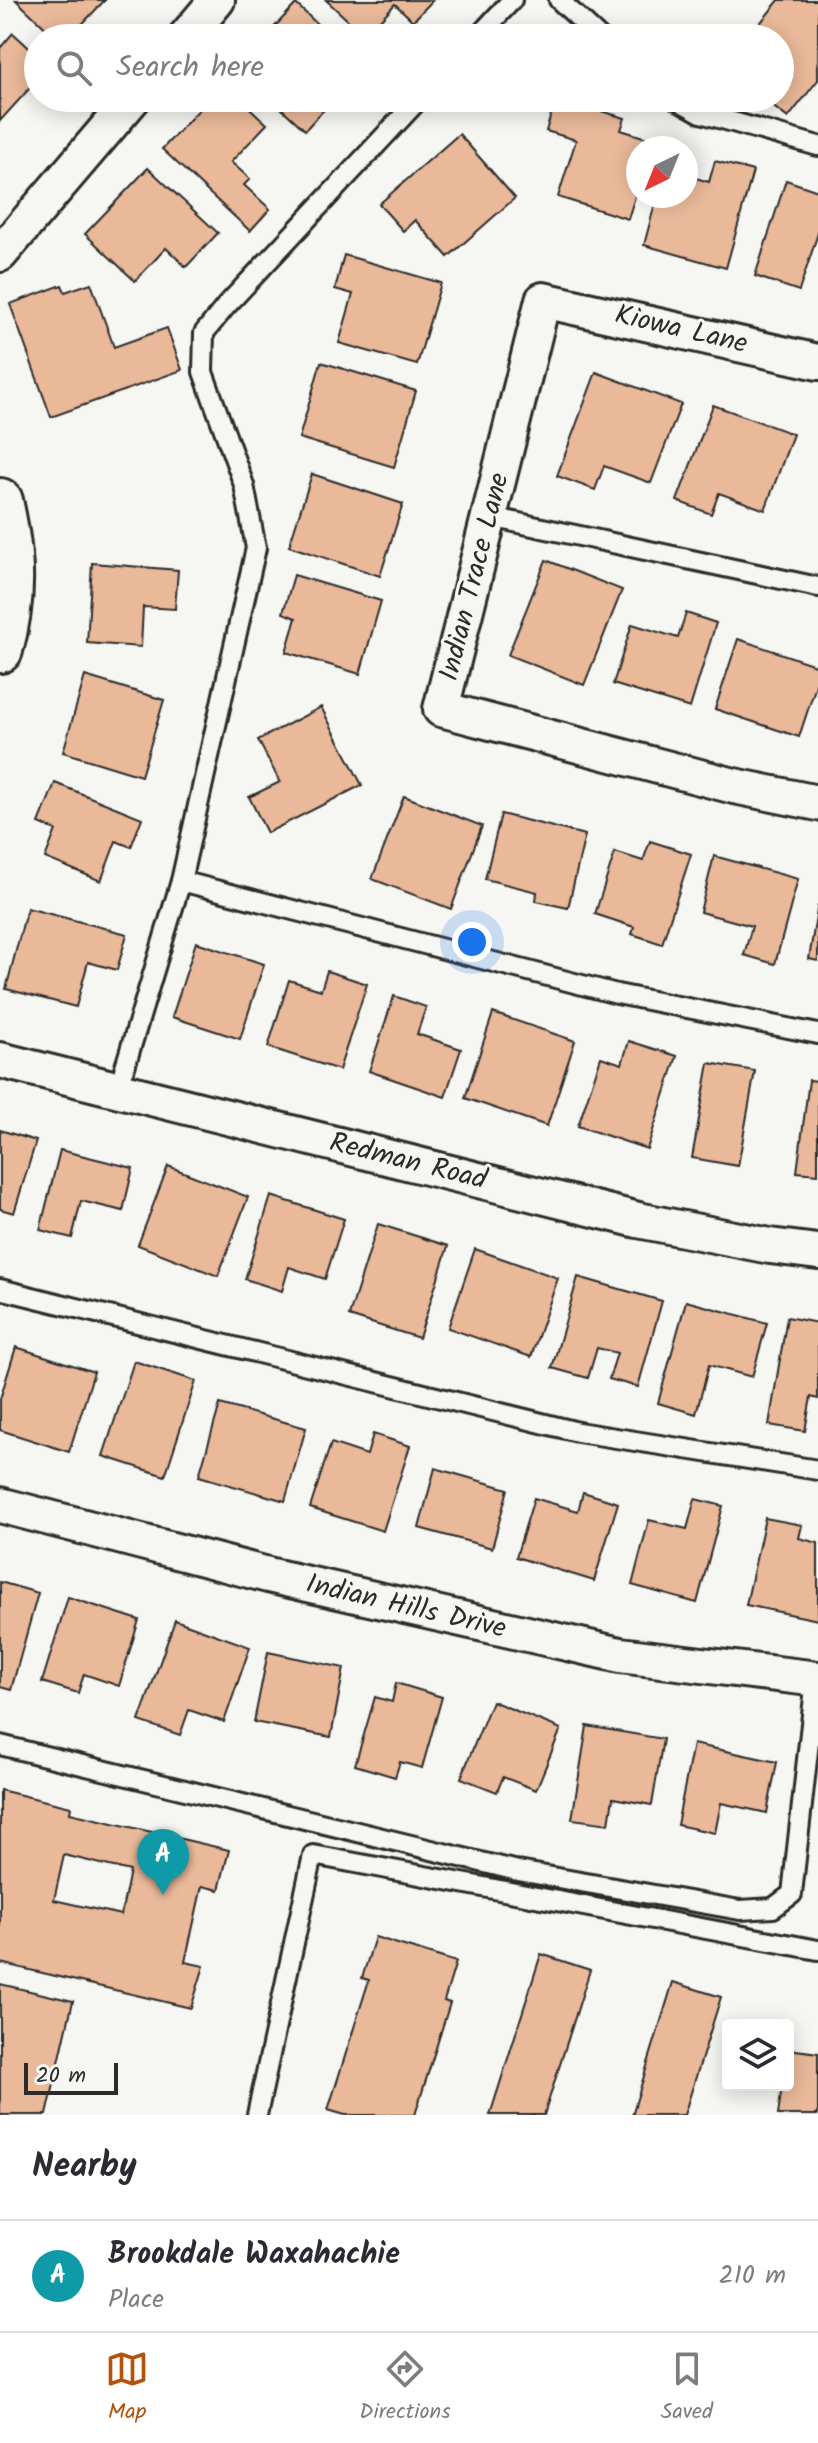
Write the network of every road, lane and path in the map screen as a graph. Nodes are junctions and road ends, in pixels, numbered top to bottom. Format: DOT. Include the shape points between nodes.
graph roads {
  1 [pos="217,0"];
  2 [pos="512,0"];
  3 [pos="559,0"];
  4 [pos="197,24"];
  5 [pos="490,24"];
  6 [pos="585,24"];
  7 [pos="121,112"];
  8 [pos="407,112"];
  9 [pos="699,112"];
  10 [pos="818,146"];
  11 [pos="0,254"];
  12 [pos="543,300"];
  13 [pos="818,362"];
  14 [pos="0,501"];
  15 [pos="491,517"];
  16 [pos="818,587"];
  17 [pos="0,650"];
  18 [pos="818,803"];
  19 [pos="181,881"];
  20 [pos="818,1034"];
  21 [pos="0,1060"];
  22 [pos="118,1090"];
  23 [pos="818,1252"];
  24 [pos="0,1289"];
  25 [pos="818,1470"];
  26 [pos="0,1505"];
  27 [pos="817,1679"];
  28 [pos="0,1745"];
  29 [pos="818,1950"];
  30 [pos="257,2115"];
  1 -- 4 [label="street"];
  2 -- 5 [label="lane"];
  3 -- 6 [label="lane"];
  7 -- 11 [label="street"];
  8 -- 19 [label="lane" via="204,333 203,372 244,485 256,548"];
  9 -- 10 [label="lane"];
  12 -- 13 [label="street, Kiowa Lane"];
  12 -- 15 [label="street, Indian Trace Lane"];
  14 -- 17 [label="street" via="13,575 11,611"];
  15 -- 16 [label="lane"];
  15 -- 18 [label="street, Indian Trace Lane" via="441,709"];
  19 -- 20 [label="lane" via="617,994"];
  19 -- 22 [label="lane"];
  21 -- 22 [label="street, Redman Road"];
  22 -- 23 [label="street, Redman Road" via="638,1220"];
  24 -- 25 [label="lane" via="578,1432"];
  26 -- 27 [label="street, Indian Hills Drive" via="268,1575 620,1655"];
  27 -- 28 [label="lane" via="792,1894 773,1908 740,1910 518,1871"];
  29 -- 30 [label="lane" via="313,1855"];
}
